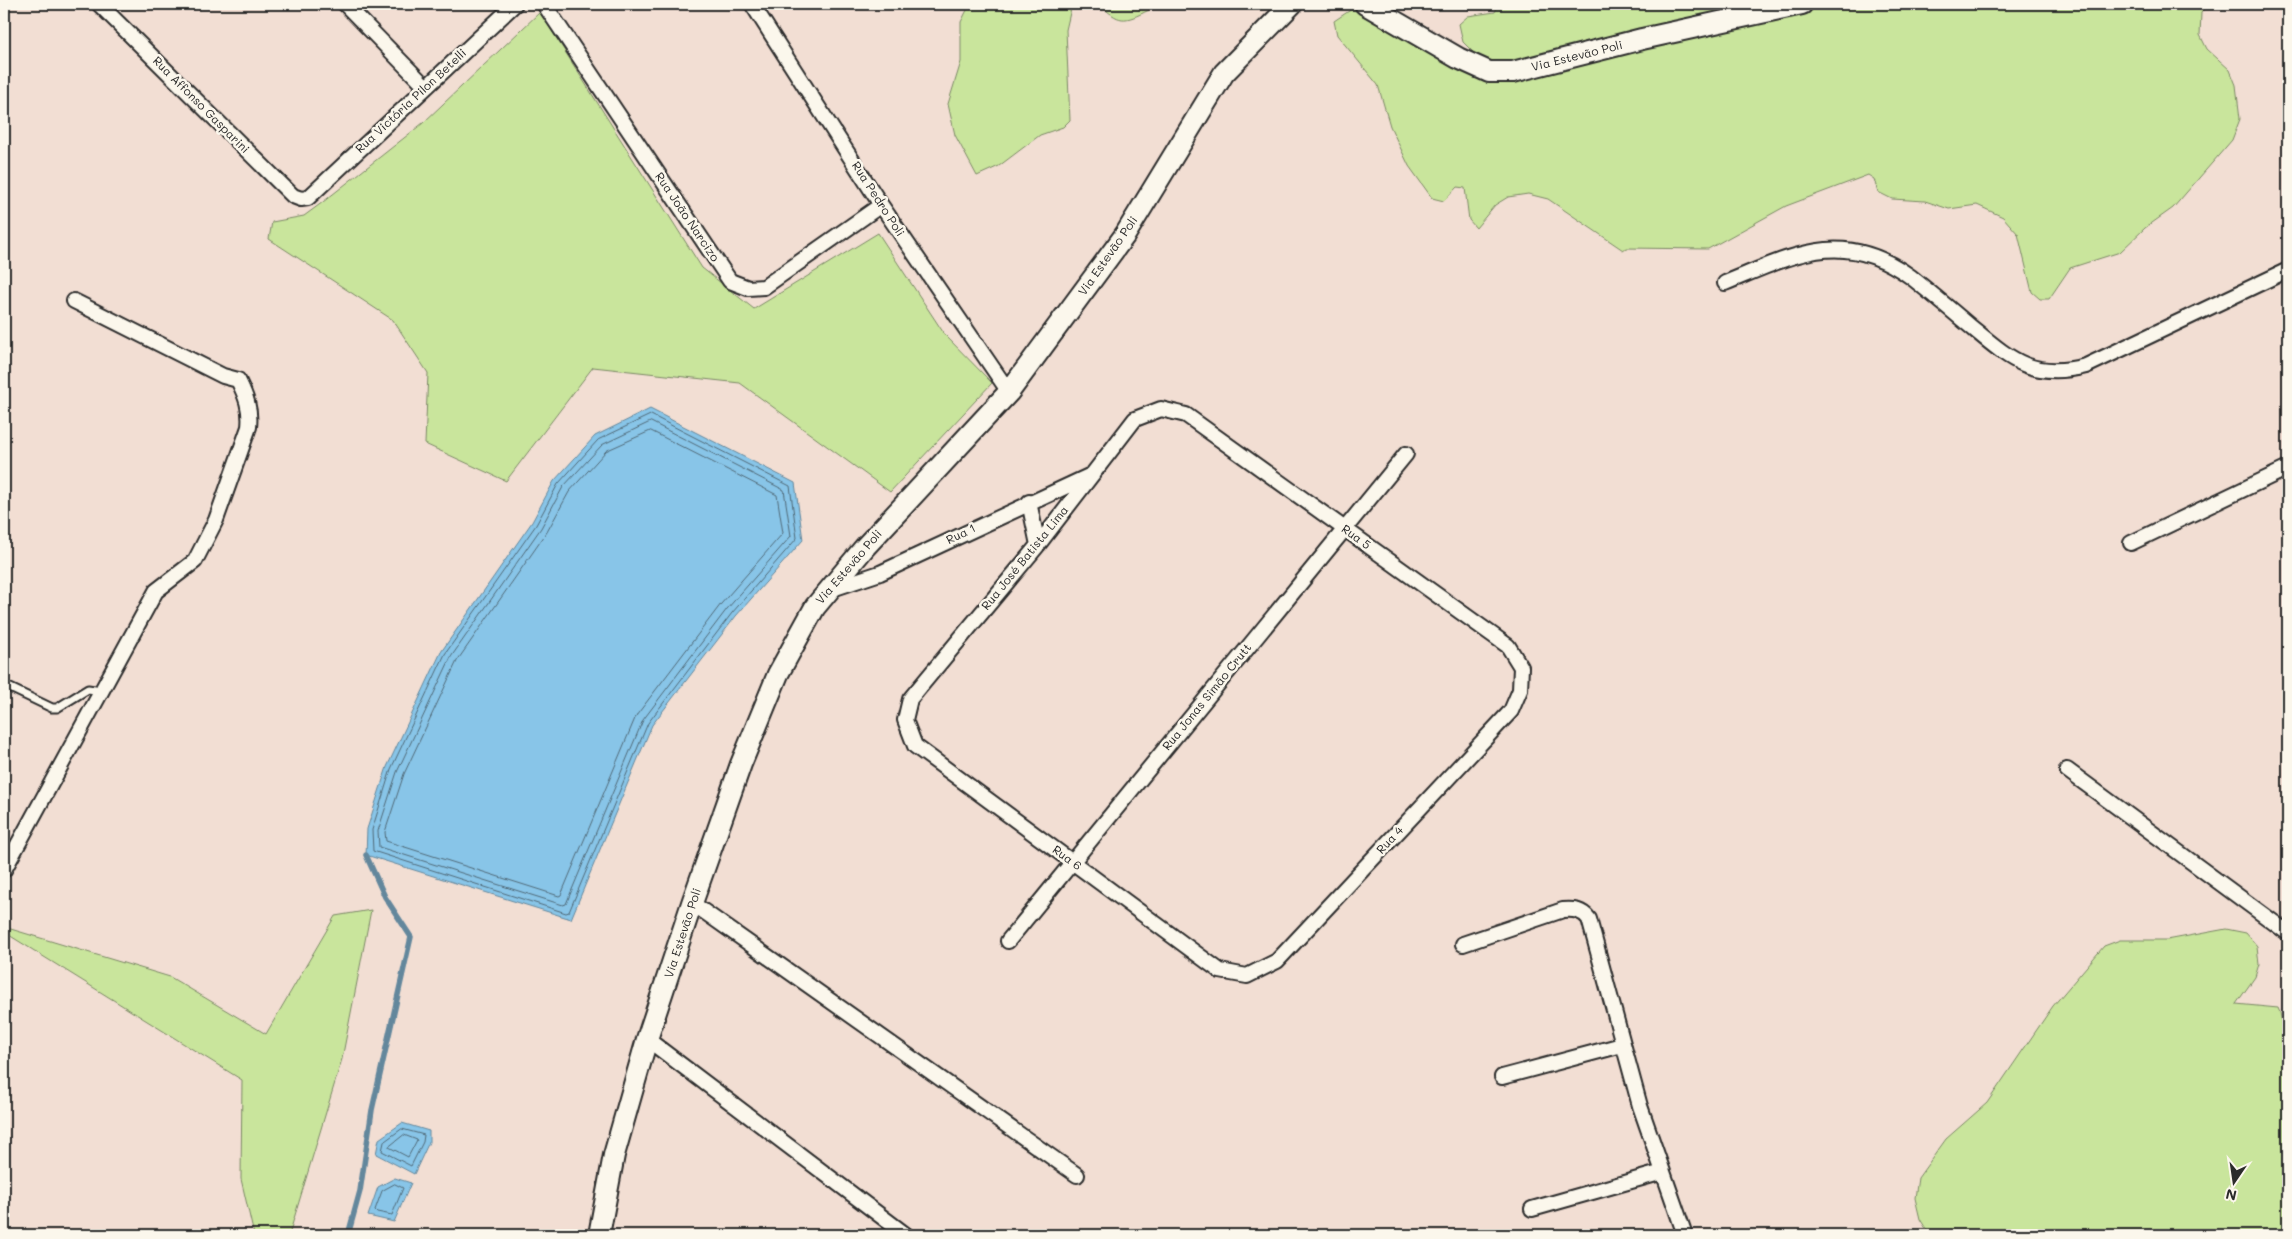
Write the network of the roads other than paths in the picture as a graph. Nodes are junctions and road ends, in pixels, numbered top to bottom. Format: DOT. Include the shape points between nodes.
graph roads {
  1 [pos="99,4"];
  2 [pos="345,4"];
  3 [pos="515,4"];
  4 [pos="544,4"];
  5 [pos="752,4"];
  6 [pos="1292,4"];
  7 [pos="1366,4"];
  8 [pos="1802,4"];
  9 [pos="426,87"];
  10 [pos="308,198"];
  11 [pos="881,204"];
  12 [pos="2288,270"];
  13 [pos="1725,283"];
  14 [pos="74,301"];
  15 [pos="1009,392"];
  16 [pos="1161,409"];
  17 [pos="1406,454"];
  18 [pos="2288,468"];
  19 [pos="1092,474"];
  20 [pos="1029,502"];
  21 [pos="1344,528"];
  22 [pos="2131,543"];
  23 [pos="1038,545"];
  24 [pos="829,590"];
  25 [pos="4,685"];
  26 [pos="1520,690"];
  27 [pos="102,691"];
  28 [pos="905,720"];
  29 [pos="2067,770"];
  30 [pos="1073,862"];
  31 [pos="4,870"];
  32 [pos="692,904"];
  33 [pos="2288,933"];
  34 [pos="1008,942"];
  35 [pos="1462,944"];
  36 [pos="1246,976"];
  37 [pos="647,1039"];
  38 [pos="1622,1045"];
  39 [pos="1502,1077"];
  40 [pos="1663,1172"];
  41 [pos="1077,1175"];
  42 [pos="1532,1209"];
  43 [pos="599,1235"];
  44 [pos="906,1235"];
  45 [pos="1685,1235"];
  1 -- 10 [label="street, Rua Affonso Gasparini" via="293,196"];
  2 -- 9 [label="street"];
  3 -- 9 [label="street, Rua Victória Pilon Betelli"];
  4 -- 11 [label="street, Rua João Narcizo" via="730,281 748,288 764,288"];
  5 -- 11 [label="street, Rua Pedro Poli"];
  6 -- 15 [label="main road, Via Estevão Poli" via="1224,73 1125,235"];
  7 -- 8 [label="main road, Via Estevão Poli" via="1458,58 1489,72 1513,72"];
  9 -- 10 [label="street, Rua Victória Pilon Betelli"];
  11 -- 15 [label="street, Rua Pedro Poli"];
  12 -- 13 [label="street" via="2086,366 2059,371 2032,367 2008,357 1899,268 1872,255 1842,249 1811,251"];
  14 -- 27 [label="street" via="223,376 238,380 251,414 216,520 195,561 156,591"];
  15 -- 24 [label="main road, Via Estevão Poli"];
  16 -- 19 [label="street, Rua José Batista Lima" via="1136,419"];
  16 -- 21 [label="street, Rua 5" via="1186,415"];
  17 -- 21 [label="street, Rua Jonas Simão Crutt"];
  18 -- 22 [label="street"];
  19 -- 20 [label="street, Rua 1"];
  19 -- 23 [label="street, Rua José Batista Lima"];
  20 -- 23 [label="street"];
  20 -- 24 [label="street, Rua 1" via="880,573"];
  21 -- 26 [label="street, Rua 5" via="1508,646 1521,667"];
  21 -- 30 [label="street, Rua Jonas Simão Crutt"];
  23 -- 28 [label="street, Rua José Batista Lima" via="910,699"];
  24 -- 32 [label="main road, Via Estevão Poli" via="815,607 778,674 741,764"];
  25 -- 27 [label="lane" via="52,708 88,689"];
  26 -- 36 [label="street, Rua 4" via="1511,711 1277,961"];
  27 -- 31 [label="street"];
  28 -- 30 [label="street, Rua 6" via="915,746"];
  29 -- 33 [label="street"];
  30 -- 34 [label="street, Rua Jonas Simão Crutt"];
  30 -- 36 [label="street, Rua 6" via="1220,971"];
  32 -- 37 [label="main road, Via Estevão Poli"];
  32 -- 41 [label="street"];
  35 -- 38 [label="street" via="1563,910 1585,914"];
  37 -- 43 [label="main road, Via Estevão Poli" via="614,1155"];
  37 -- 44 [label="street"];
  38 -- 39 [label="street"];
  38 -- 40 [label="street"];
  40 -- 42 [label="street"];
  40 -- 45 [label="street"];
}
